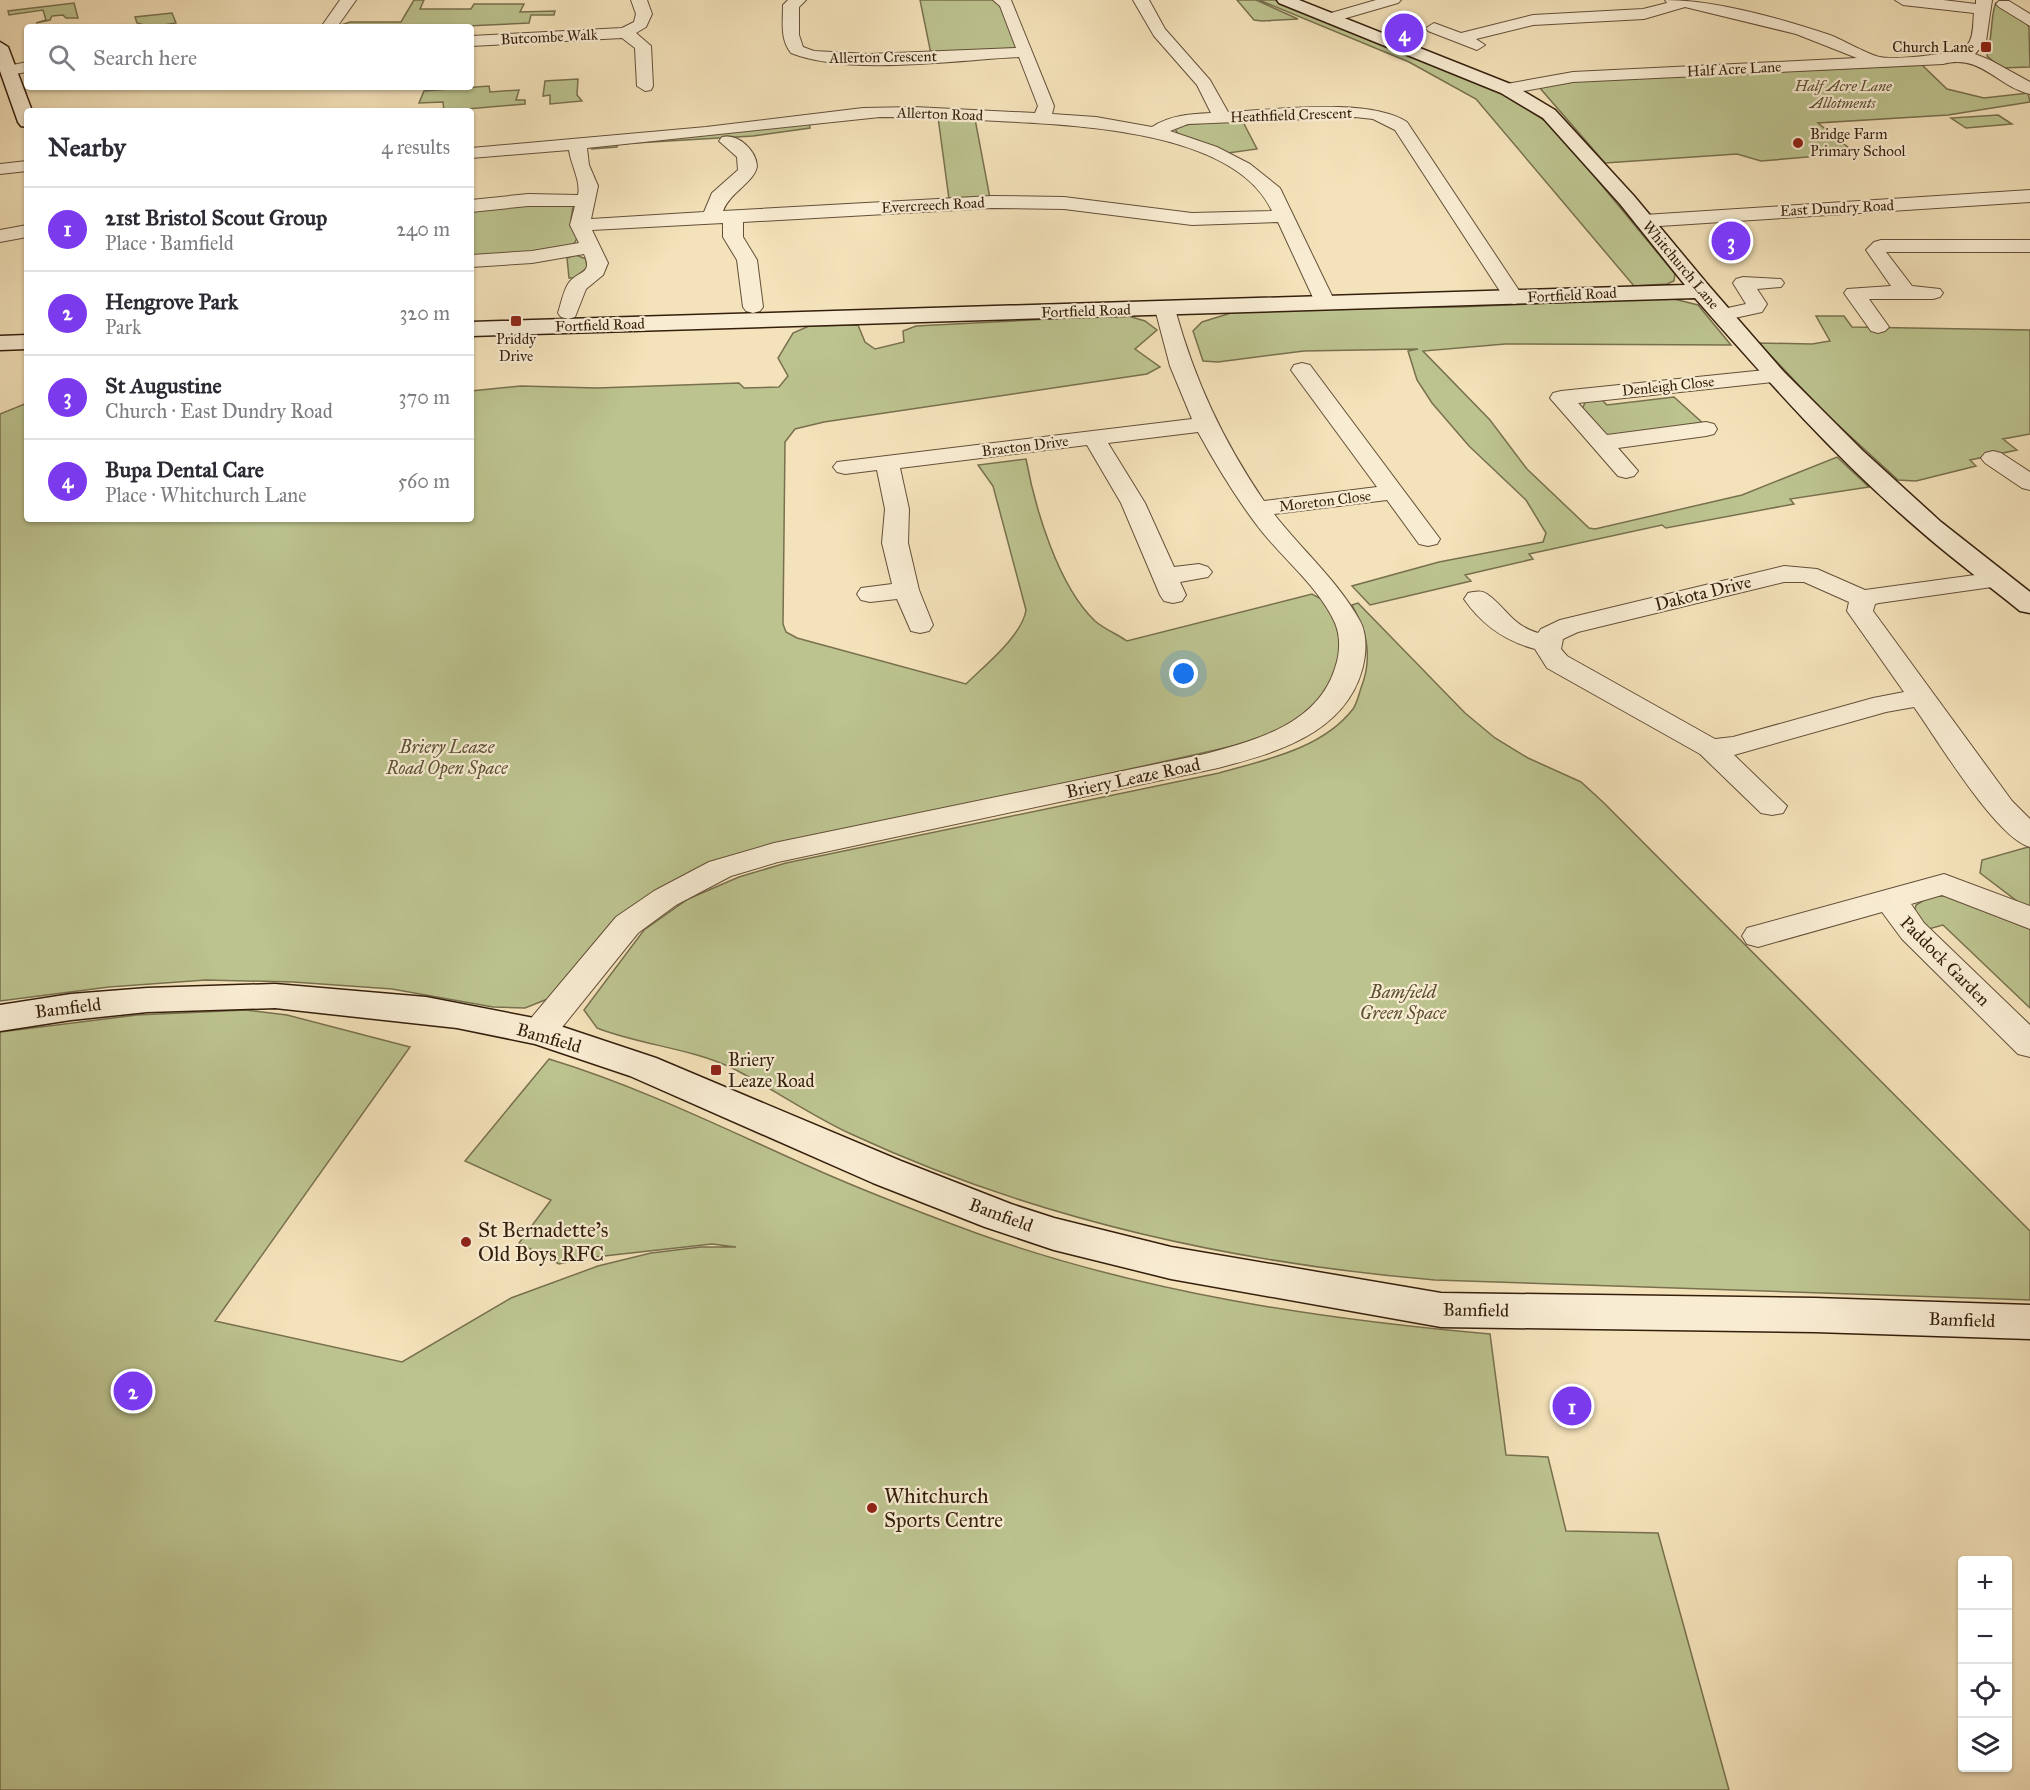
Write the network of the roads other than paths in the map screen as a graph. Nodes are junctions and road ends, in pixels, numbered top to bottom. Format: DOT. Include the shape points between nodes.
graph roads {
  1 [pos="348,0"];
  2 [pos="639,0"];
  3 [pos="798,0"];
  4 [pos="1001,0"];
  5 [pos="1141,0"];
  6 [pos="1285,0"];
  7 [pos="1393,0"];
  8 [pos="1903,0"];
  9 [pos="1679,2"];
  10 [pos="1983,5"];
  11 [pos="2030,9"];
  12 [pos="1329,18"];
  13 [pos="350,21"];
  14 [pos="2030,21"];
  15 [pos="331,24"];
  16 [pos="1434,28"];
  17 [pos="626,33"];
  18 [pos="1460,38"];
  19 [pos="474,41"];
  20 [pos="1478,45"];
  21 [pos="0,47"];
  22 [pos="1026,51"];
  23 [pos="1961,55"];
  24 [pos="1877,62"];
  25 [pos="24,68"];
  26 [pos="9,70"];
  27 [pos="664,78"];
  28 [pos="1508,89"];
  29 [pos="2030,89"];
  30 [pos="24,113"];
  31 [pos="648,117"];
  32 [pos="1222,117"];
  33 [pos="1042,118"];
  34 [pos="1155,133"];
  35 [pos="650,136"];
  36 [pos="755,138"];
  37 [pos="576,143"];
  38 [pos="474,152"];
  39 [pos="24,166"];
  40 [pos="0,169"];
  41 [pos="2030,196"];
  42 [pos="586,201"];
  43 [pos="1919,203"];
  44 [pos="474,206"];
  45 [pos="733,216"];
  46 [pos="1285,216"];
  47 [pos="711,218"];
  48 [pos="1644,221"];
  49 [pos="580,225"];
  50 [pos="24,232"];
  51 [pos="0,236"];
  52 [pos="1957,245"];
  53 [pos="2030,246"];
  54 [pos="590,247"];
  55 [pos="474,261"];
  56 [pos="1743,284"];
  57 [pos="1774,284"];
  58 [pos="1711,287"];
  59 [pos="1906,292"];
  60 [pos="1934,293"];
  61 [pos="1514,298"];
  62 [pos="1325,302"];
  63 [pos="753,307"];
  64 [pos="1165,309"];
  65 [pos="568,313"];
  66 [pos="1721,315"];
  67 [pos="1878,327"];
  68 [pos="474,329"];
  69 [pos="24,342"];
  70 [pos="0,343"];
  71 [pos="1775,376"];
  72 [pos="1300,379"];
  73 [pos="1206,424"];
  74 [pos="1706,429"];
  75 [pos="1094,438"];
  76 [pos="1601,443"];
  77 [pos="1993,459"];
  78 [pos="887,462"];
  79 [pos="845,466"];
  80 [pos="1626,471"];
  81 [pos="2030,483"];
  82 [pos="1393,492"];
  83 [pos="1257,509"];
  84 [pos="1428,539"];
  85 [pos="1199,572"];
  86 [pos="1997,580"];
  87 [pos="906,590"];
  88 [pos="870,594"];
  89 [pos="1477,599"];
  90 [pos="1863,599"];
  91 [pos="2030,605"];
  92 [pos="920,625"];
  93 [pos="1549,644"];
  94 [pos="1923,698"];
  95 [pos="1710,748"];
  96 [pos="1772,806"];
  97 [pos="2030,837"];
  98 [pos="1894,898"];
  99 [pos="2030,918"];
  100 [pos="1758,936"];
  101 [pos="0,1017"];
  102 [pos="539,1032"];
  103 [pos="2030,1045"];
  104 [pos="2030,1322"];
  1 -- 15 [label="street"];
  2 -- 17 [label="street" via="644,14 641,24"];
  3 -- 22 [label="street, Allerton Crescent" via="791,5 792,42 797,50 810,56 844,60"];
  4 -- 22 [label="street" via="1007,4"];
  5 -- 32 [label="street" via="1146,15 1163,38 1202,80"];
  6 -- 12 [label="street, Whitchurch Lane"];
  7 -- 12 [label="street"];
  8 -- 10 [label="street"];
  9 -- 18 [label="street" via="1644,14 1533,20"];
  9 -- 24 [label="street" via="1798,28"];
  10 -- 23 [label="street" via="1978,45"];
  11 -- 14 [label="street" via="2009,7"];
  12 -- 28 [label="street, Whitchurch Lane"];
  13 -- 15 [label="street"];
  16 -- 18 [label="street"];
  17 -- 19 [label="street, Butcombe Walk" via="530,45"];
  17 -- 27 [label="street" via="643,46 645,83"];
  18 -- 20 [label="street"];
  21 -- 26 [label="street"];
  22 -- 33 [label="street" via="1046,106"];
  23 -- 24 [label="street, Half Acre Lane"];
  23 -- 29 [label="street"];
  24 -- 28 [label="street, Half Acre Lane" via="1574,77"];
  25 -- 26 [label="street"];
  26 -- 30 [label="street"];
  28 -- 48 [label="street, Whitchurch Lane" via="1564,128"];
  31 -- 35 [label="street"];
  32 -- 34 [label="street, Heathfield Crescent" via="1180,121"];
  32 -- 61 [label="street, Heathfield Crescent" via="1354,112 1392,120 1401,126"];
  33 -- 34 [label="street, Allerton Road"];
  33 -- 35 [label="street, Allerton Road" via="909,112 847,114"];
  34 -- 46 [label="street, Allerton Road" via="1224,157 1260,179 1273,192"];
  35 -- 37 [label="street, Allerton Road"];
  36 -- 47 [label="street" via="720,140 745,152 749,159 747,172 719,197"];
  37 -- 38 [label="street, Allerton Road" via="539,139"];
  37 -- 42 [label="street" via="589,186"];
  39 -- 40 [label="street"];
  41 -- 43 [label="street, East Dundry Road"];
  42 -- 44 [label="street" via="528,200"];
  42 -- 49 [label="street"];
  43 -- 48 [label="street, East Dundry Road"];
  43 -- 52 [label="street"];
  45 -- 46 [label="street, Evercreech Road" via="1034,202 1192,219"];
  45 -- 47 [label="street, Evercreech Road"];
  45 -- 63 [label="street" via="734,237 747,261"];
  46 -- 62 [label="street, Allerton Road"];
  47 -- 49 [label="street, Evercreech Road"];
  48 -- 58 [label="street, Whitchurch Lane"];
  49 -- 54 [label="street"];
  50 -- 51 [label="street"];
  52 -- 53 [label="street"];
  52 -- 59 [label="street" via="1881,246 1876,250"];
  54 -- 55 [label="street" via="532,257"];
  54 -- 65 [label="street" via="598,263 596,271 577,286"];
  56 -- 57 [label="street"];
  56 -- 58 [label="street"];
  56 -- 66 [label="street" via="1755,308"];
  58 -- 61 [label="street, Fortfield Road"];
  58 -- 66 [label="street, Whitchurch Lane"];
  59 -- 60 [label="street"];
  59 -- 67 [label="street" via="1854,293"];
  61 -- 62 [label="street, Fortfield Road"];
  62 -- 64 [label="street, Fortfield Road"];
  64 -- 68 [label="street, Fortfield Road"];
  64 -- 73 [label="street, Briery Leaze Road" via="1182,367"];
  66 -- 71 [label="street, Whitchurch Lane"];
  69 -- 70 [label="street"];
  71 -- 76 [label="street, Denleigh Close" via="1554,391"];
  71 -- 86 [label="street, Whitchurch Lane" via="1884,484"];
  72 -- 82 [label="street, Moreton Close"];
  73 -- 75 [label="street, Bracton Drive"];
  73 -- 83 [label="street, Briery Leaze Road"];
  74 -- 76 [label="street"];
  75 -- 78 [label="street, Bracton Drive"];
  75 -- 85 [label="street" via="1133,503 1169,585"];
  76 -- 80 [label="street, Denleigh Close"];
  77 -- 81 [label="street"];
  78 -- 79 [label="street, Bracton Drive"];
  78 -- 87 [label="street" via="897,509 895,543"];
  82 -- 83 [label="street, Moreton Close"];
  82 -- 84 [label="street, Moreton Close"];
  83 -- 102 [label="street, Briery Leaze Road" via="1349,623 1353,648 1349,675 1336,698 1318,717 1260,748 1218,759 774,853 720,869 665,897 627,925"];
  86 -- 90 [label="street"];
  86 -- 91 [label="street, Whitchurch Lane"];
  87 -- 88 [label="street"];
  87 -- 92 [label="street"];
  89 -- 93 [label="street" via="1508,631"];
  90 -- 93 [label="street, Dakota Drive" via="1808,574 1784,574 1569,626 1550,635"];
  90 -- 94 [label="street" via="1860,611 1864,618"];
  93 -- 95 [label="street" via="1557,662"];
  94 -- 95 [label="street" via="1883,704 1734,746"];
  94 -- 97 [label="street" via="2001,808"];
  95 -- 96 [label="street"];
  98 -- 99 [label="street, Paddock Garden" via="1944,884"];
  98 -- 100 [label="street"];
  98 -- 103 [label="street, Paddock Garden" via="1898,912 1912,931"];
  101 -- 102 [label="street, Bamfield" via="147,1000 275,996 426,1010"];
  102 -- 104 [label="street, Bamfield" via="643,1067 999,1216 1171,1263 1441,1310"];
}
